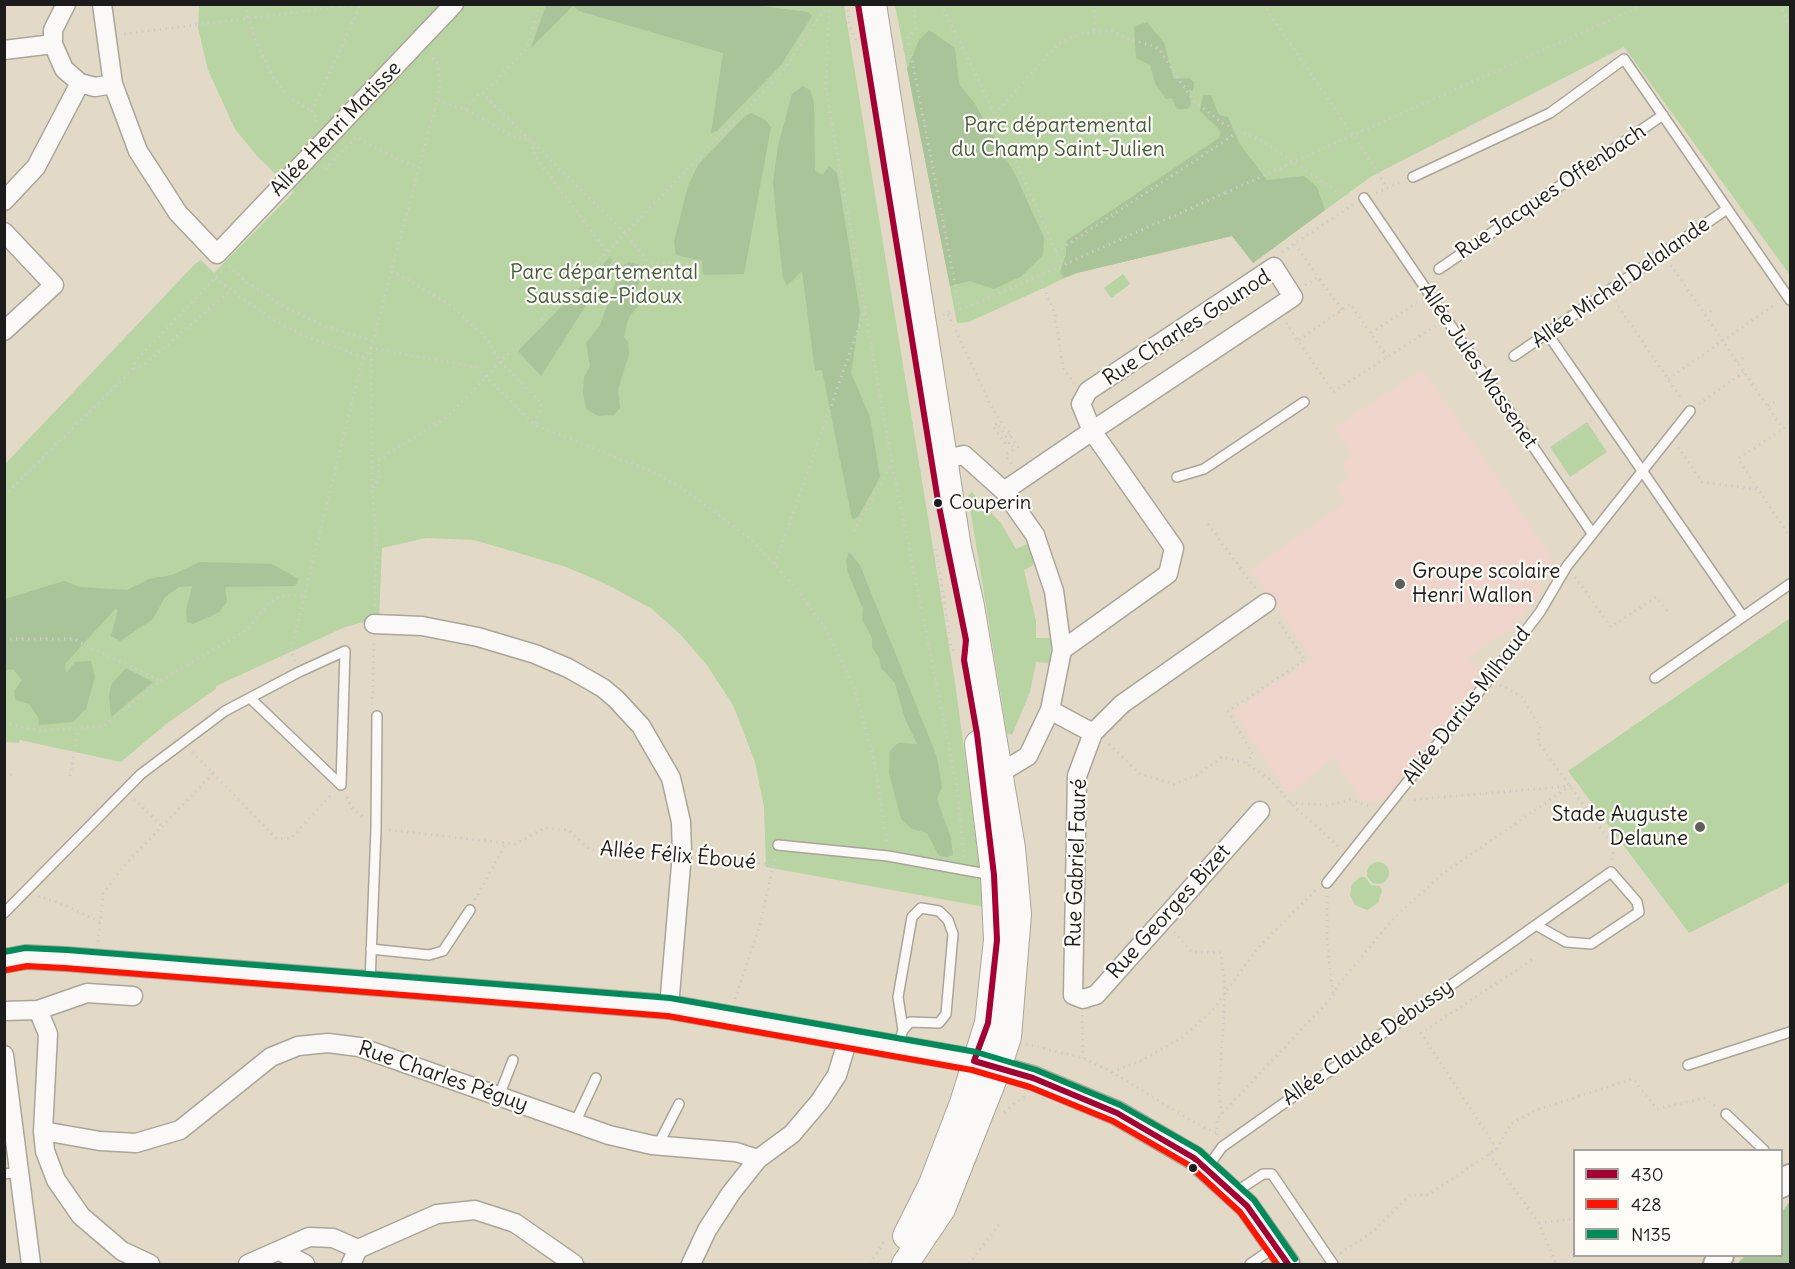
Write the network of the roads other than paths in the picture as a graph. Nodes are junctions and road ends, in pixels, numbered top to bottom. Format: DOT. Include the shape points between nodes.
graph roads {
  1 [pos="66,4"];
  2 [pos="102,4"];
  3 [pos="454,4"];
  4 [pos="873,4"];
  5 [pos="853,8"];
  6 [pos="53,44"];
  7 [pos="4,50"];
  8 [pos="80,83"];
  9 [pos="113,84"];
  10 [pos="1663,115"];
  11 [pos="1413,177"];
  12 [pos="1364,198"];
  13 [pos="4,201"];
  14 [pos="1727,209"];
  15 [pos="4,232"];
  16 [pos="1439,269"];
  17 [pos="1790,297"];
  18 [pos="4,331"];
  19 [pos="1547,333"];
  20 [pos="1514,356"];
  21 [pos="1304,402"];
  22 [pos="1690,411"];
  23 [pos="1092,431"];
  24 [pos="945,459"];
  25 [pos="1644,470"];
  26 [pos="1177,477"];
  27 [pos="1004,491"];
  28 [pos="938,501"];
  29 [pos="1592,533"];
  30 [pos="1791,584"];
  31 [pos="1266,603"];
  32 [pos="1743,617"];
  33 [pos="374,624"];
  34 [pos="1062,650"];
  35 [pos="1655,678"];
  36 [pos="250,698"];
  37 [pos="1050,710"];
  38 [pos="377,716"];
  39 [pos="1093,733"];
  40 [pos="990,766"];
  41 [pos="1260,811"];
  42 [pos="778,845"];
  43 [pos="994,875"];
  44 [pos="1328,883"];
  45 [pos="470,910"];
  46 [pos="4,914"];
  47 [pos="1536,925"];
  48 [pos="372,949"];
  49 [pos="4,962"];
  50 [pos="370,983"];
  51 [pos="133,996"];
  52 [pos="1078,997"];
  53 [pos="669,1007"];
  54 [pos="38,1010"];
  55 [pos="4,1011"];
  56 [pos="1791,1032"];
  57 [pos="848,1039"];
  58 [pos="900,1039"];
  59 [pos="4,1055"];
  60 [pos="513,1060"];
  61 [pos="986,1065"];
  62 [pos="1688,1065"];
  63 [pos="596,1078"];
  64 [pos="499,1096"];
  65 [pos="679,1104"];
  66 [pos="1726,1114"];
  67 [pos="575,1123"];
  68 [pos="43,1131"];
  69 [pos="658,1145"];
  70 [pos="1763,1149"];
  71 [pos="758,1159"];
  72 [pos="1207,1168"];
  73 [pos="13,1173"];
  74 [pos="1234,1193"];
  75 [pos="280,1251"];
  76 [pos="1281,1256"];
  77 [pos="355,1257"];
  78 [pos="1332,1262"];
  79 [pos="31,1264"];
  80 [pos="150,1264"];
  81 [pos="248,1264"];
  82 [pos="305,1264"];
  83 [pos="574,1264"];
  84 [pos="691,1264"];
  85 [pos="890,1264"];
  86 [pos="905,1264"];
  87 [pos="1250,1264"];
  1 -- 6 [label="street" via="53,30"];
  2 -- 9 [label="street"];
  3 -- 9 [label="street, Allée Henri Matisse" via="222,259 178,213 138,151"];
  4 -- 24 [label="main road" via="936,316"];
  5 -- 28 [label="main road"];
  6 -- 7 [label="street"];
  6 -- 8 [label="street" via="64,69"];
  8 -- 9 [label="street" via="95,87"];
  8 -- 13 [label="street" via="36,167"];
  10 -- 11 [label="lane" via="1624,59 1550,114"];
  10 -- 14 [label="lane"];
  10 -- 16 [label="lane, Rue Jacques Offenbach"];
  12 -- 29 [label="lane, Allée Jules Massenet"];
  14 -- 17 [label="lane"];
  14 -- 19 [label="lane, Allée Michel Delalande"];
  15 -- 18 [label="street" via="54,285"];
  19 -- 20 [label="lane, Allée Michel Delalande"];
  19 -- 25 [label="lane"];
  21 -- 26 [label="lane" via="1204,469"];
  22 -- 25 [label="lane, Allée Darius Milhaud"];
  23 -- 23 [label="street, Rue Charles Gounod" via="1293,297 1274,267 1084,396 1081,404"];
  23 -- 27 [label="street"];
  23 -- 34 [label="street" via="1174,548 1168,574"];
  24 -- 27 [label="street" via="964,455"];
  24 -- 28 [label="main road" via="939,471"];
  24 -- 40 [label="main road"];
  25 -- 29 [label="lane, Allée Darius Milhaud"];
  25 -- 32 [label="lane"];
  27 -- 34 [label="street" via="1035,535 1054,591"];
  28 -- 40 [label="main road" via="966,640 964,660"];
  29 -- 44 [label="lane, Allée Darius Milhaud" via="1540,612"];
  30 -- 32 [label="lane"];
  31 -- 39 [label="street, Rue Gabriel Fauré" via="1122,704"];
  32 -- 35 [label="lane"];
  33 -- 53 [label="street" via="422,626 500,642 568,668 603,688 629,711 661,757 677,801 682,853"];
  34 -- 37 [label="street"];
  36 -- 36 [label="lane" via="345,651 341,785"];
  36 -- 46 [label="lane" via="225,711 141,774"];
  37 -- 39 [label="street"];
  37 -- 40 [label="street" via="1028,756"];
  38 -- 48 [label="lane"];
  39 -- 52 [label="street, Rue Gabriel Fauré" via="1077,776"];
  40 -- 43 [label="main road"];
  40 -- 61 [label="main road" via="1012,848 1018,914 1008,1038"];
  41 -- 52 [label="street, Rue Georges Bizet" via="1096,995"];
  42 -- 43 [label="lane" via="888,856"];
  43 -- 61 [label="main road" via="996,940"];
  45 -- 48 [label="lane" via="443,951 429,955"];
  47 -- 47 [label="lane, Allée Claude Debussy" via="1611,872 1637,902 1640,912 1591,944 1566,942"];
  47 -- 72 [label="lane, Allée Claude Debussy" via="1222,1147"];
  48 -- 50 [label="lane"];
  49 -- 50 [label="street" via="26,957"];
  50 -- 53 [label="street"];
  51 -- 54 [label="street" via="87,993"];
  53 -- 57 [label="street"];
  54 -- 55 [label="street"];
  54 -- 68 [label="street" via="48,1034"];
  56 -- 62 [label="lane"];
  57 -- 58 [label="street"];
  57 -- 71 [label="street" via="837,1075 820,1101 792,1134"];
  58 -- 58 [label="lane" via="898,997 912,917 921,908 939,911 948,920 952,934 946,1014 939,1023 914,1022"];
  58 -- 61 [label="street"];
  59 -- 73 [label="street"];
  60 -- 64 [label="lane"];
  61 -- 72 [label="street" via="1033,1078 1117,1113"];
  61 -- 85 [label="main road" via="963,1103 915,1222"];
  61 -- 86 [label="main road" via="942,1209"];
  63 -- 67 [label="lane"];
  64 -- 67 [label="street, Rue Charles Péguy"];
  64 -- 68 [label="street, Rue Charles Péguy" via="359,1047 328,1043 298,1046 271,1058 180,1130 136,1143"];
  65 -- 69 [label="lane"];
  66 -- 70 [label="lane"];
  67 -- 69 [label="street, Rue Charles Péguy"];
  68 -- 80 [label="street" via="45,1151 56,1180 81,1216 122,1251"];
  69 -- 71 [label="street, Rue Charles Péguy" via="736,1152"];
  71 -- 84 [label="street" via="707,1230"];
  72 -- 74 [label="street"];
  73 -- 79 [label="street"];
  74 -- 76 [label="street"];
  74 -- 78 [label="lane" via="1263,1174 1272,1174"];
  75 -- 77 [label="street" via="309,1237 333,1238"];
  75 -- 81 [label="street"];
  75 -- 82 [label="street"];
  76 -- 87 [label="lane"];
  77 -- 83 [label="street" via="437,1214 476,1210 515,1223"];
}
